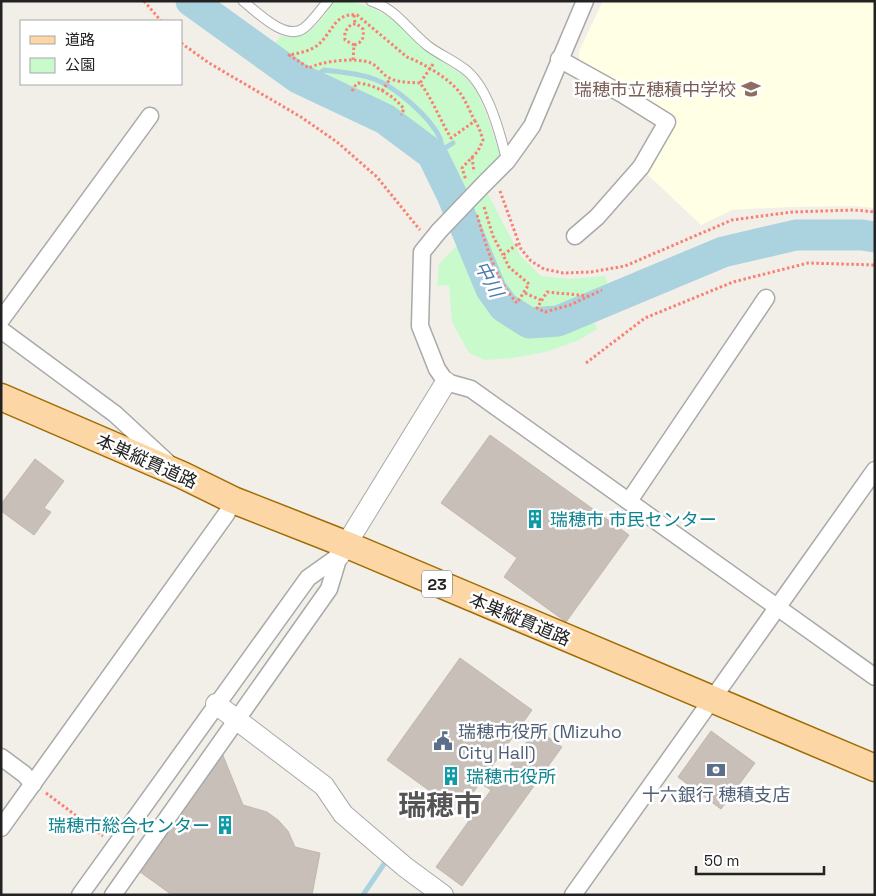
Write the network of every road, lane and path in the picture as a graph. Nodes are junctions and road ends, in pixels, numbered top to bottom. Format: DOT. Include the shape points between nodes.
graph roads {
  1 [pos="144,1"];
  2 [pos="243,1"];
  3 [pos="328,1"];
  4 [pos="371,1"];
  5 [pos="585,1"];
  6 [pos="354,14"];
  7 [pos="160,20"];
  8 [pos="354,24"];
  9 [pos="182,44"];
  10 [pos="354,45"];
  11 [pos="440,53"];
  12 [pos="559,59"];
  13 [pos="353,60"];
  14 [pos="430,69"];
  15 [pos="390,79"];
  16 [pos="420,83"];
  17 [pos="352,91"];
  18 [pos="382,91"];
  19 [pos="401,115"];
  20 [pos="150,116"];
  21 [pos="475,121"];
  22 [pos="507,161"];
  23 [pos="481,182"];
  24 [pos="475,211"];
  25 [pos="875,212"];
  26 [pos="576,236"];
  27 [pos="434,237"];
  28 [pos="518,243"];
  29 [pos="875,265"];
  30 [pos="602,290"];
  31 [pos="525,293"];
  32 [pos="588,296"];
  33 [pos="766,298"];
  34 [pos="541,300"];
  35 [pos="1,320"];
  36 [pos="1,330"];
  37 [pos="586,363"];
  38 [pos="446,382"];
  39 [pos="1,397"];
  40 [pos="1,415"];
  41 [pos="875,470"];
  42 [pos="182,475"];
  43 [pos="628,501"];
  44 [pos="227,513"];
  45 [pos="342,550"];
  46 [pos="778,608"];
  47 [pos="875,677"];
  48 [pos="216,704"];
  49 [pos="708,706"];
  50 [pos="237,720"];
  51 [pos="1,757"];
  52 [pos="875,768"];
  53 [pos="33,784"];
  54 [pos="875,785"];
  55 [pos="1,828"];
  56 [pos="114,845"];
  57 [pos="80,895"];
  58 [pos="113,895"];
  59 [pos="443,895"];
  60 [pos="573,895"];
  1 -- 7 [label="path"];
  2 -- 3 [label="lane" via="281,30 291,33 303,29"];
  4 -- 11 [label="lane" via="396,14 428,46"];
  5 -- 12 [label="street"];
  6 -- 8 [label="path"];
  6 -- 13 [label="path" via="339,18 316,46 289,55 309,68 316,64"];
  6 -- 14 [label="path" via="407,57"];
  8 -- 10 [label="path" via="344,34 345,40"];
  8 -- 10 [label="path" via="363,29 364,35 360,43"];
  9 -- 27 [label="path" via="209,64 301,117 337,142 378,177"];
  10 -- 13 [label="path"];
  11 -- 14 [label="path"];
  11 -- 22 [label="lane" via="468,72 480,86"];
  12 -- 22 [label="street" via="532,126"];
  12 -- 26 [label="street" via="667,122 640,167"];
  13 -- 15 [label="path" via="373,64"];
  14 -- 16 [label="path"];
  14 -- 21 [label="path" via="460,92"];
  15 -- 16 [label="path"];
  15 -- 18 [label="path"];
  16 -- 21 [label="path" via="432,98 439,118 452,138"];
  17 -- 18 [label="path" via="358,83"];
  18 -- 19 [label="path" via="404,109"];
  20 -- 35 [label="street"];
  21 -- 23 [label="path" via="483,140 478,151 462,168"];
  22 -- 23 [label="street"];
  23 -- 27 [label="street, bridge"];
  23 -- 28 [label="path"];
  24 -- 31 [label="path" via="507,292 517,303"];
  25 -- 28 [label="path" via="792,212 732,220 625,266 591,272 544,270 531,261"];
  27 -- 38 [label="street" via="422,252 420,326 437,369"];
  28 -- 31 [label="path" via="503,255 509,267 529,284"];
  29 -- 37 [label="path" via="808,263 733,282 645,318"];
  30 -- 32 [label="path"];
  31 -- 34 [label="path"];
  32 -- 34 [label="path" via="547,292"];
  32 -- 34 [label="path" via="545,312 537,308"];
  33 -- 43 [label="street"];
  36 -- 42 [label="street" via="115,414"];
  38 -- 43 [label="street" via="471,389"];
  38 -- 45 [label="street"];
  39 -- 42 [label="main road, 本巣縦貫道路 / 23"];
  40 -- 44 [label="main road, 本巣縦貫道路 / 23"];
  41 -- 46 [label="street"];
  42 -- 45 [label="main road, 本巣縦貫道路 / 23"];
  43 -- 46 [label="street"];
  44 -- 45 [label="main road, 本巣縦貫道路 / 23"];
  44 -- 53 [label="street"];
  45 -- 48 [label="street" via="308,578"];
  45 -- 49 [label="main road, 本巣縦貫道路 / 23"];
  45 -- 50 [label="street" via="329,589"];
  46 -- 47 [label="street"];
  46 -- 49 [label="street"];
  48 -- 50 [label="street"];
  48 -- 56 [label="street"];
  49 -- 52 [label="main road, 本巣縦貫道路 / 23"];
  49 -- 54 [label="main road, 本巣縦貫道路 / 23"];
  49 -- 60 [label="street"];
  50 -- 58 [label="street"];
  50 -- 59 [label="street" via="324,786 343,814"];
  51 -- 53 [label="street"];
  53 -- 55 [label="street"];
  53 -- 56 [label="path"];
  56 -- 57 [label="street"];
}
